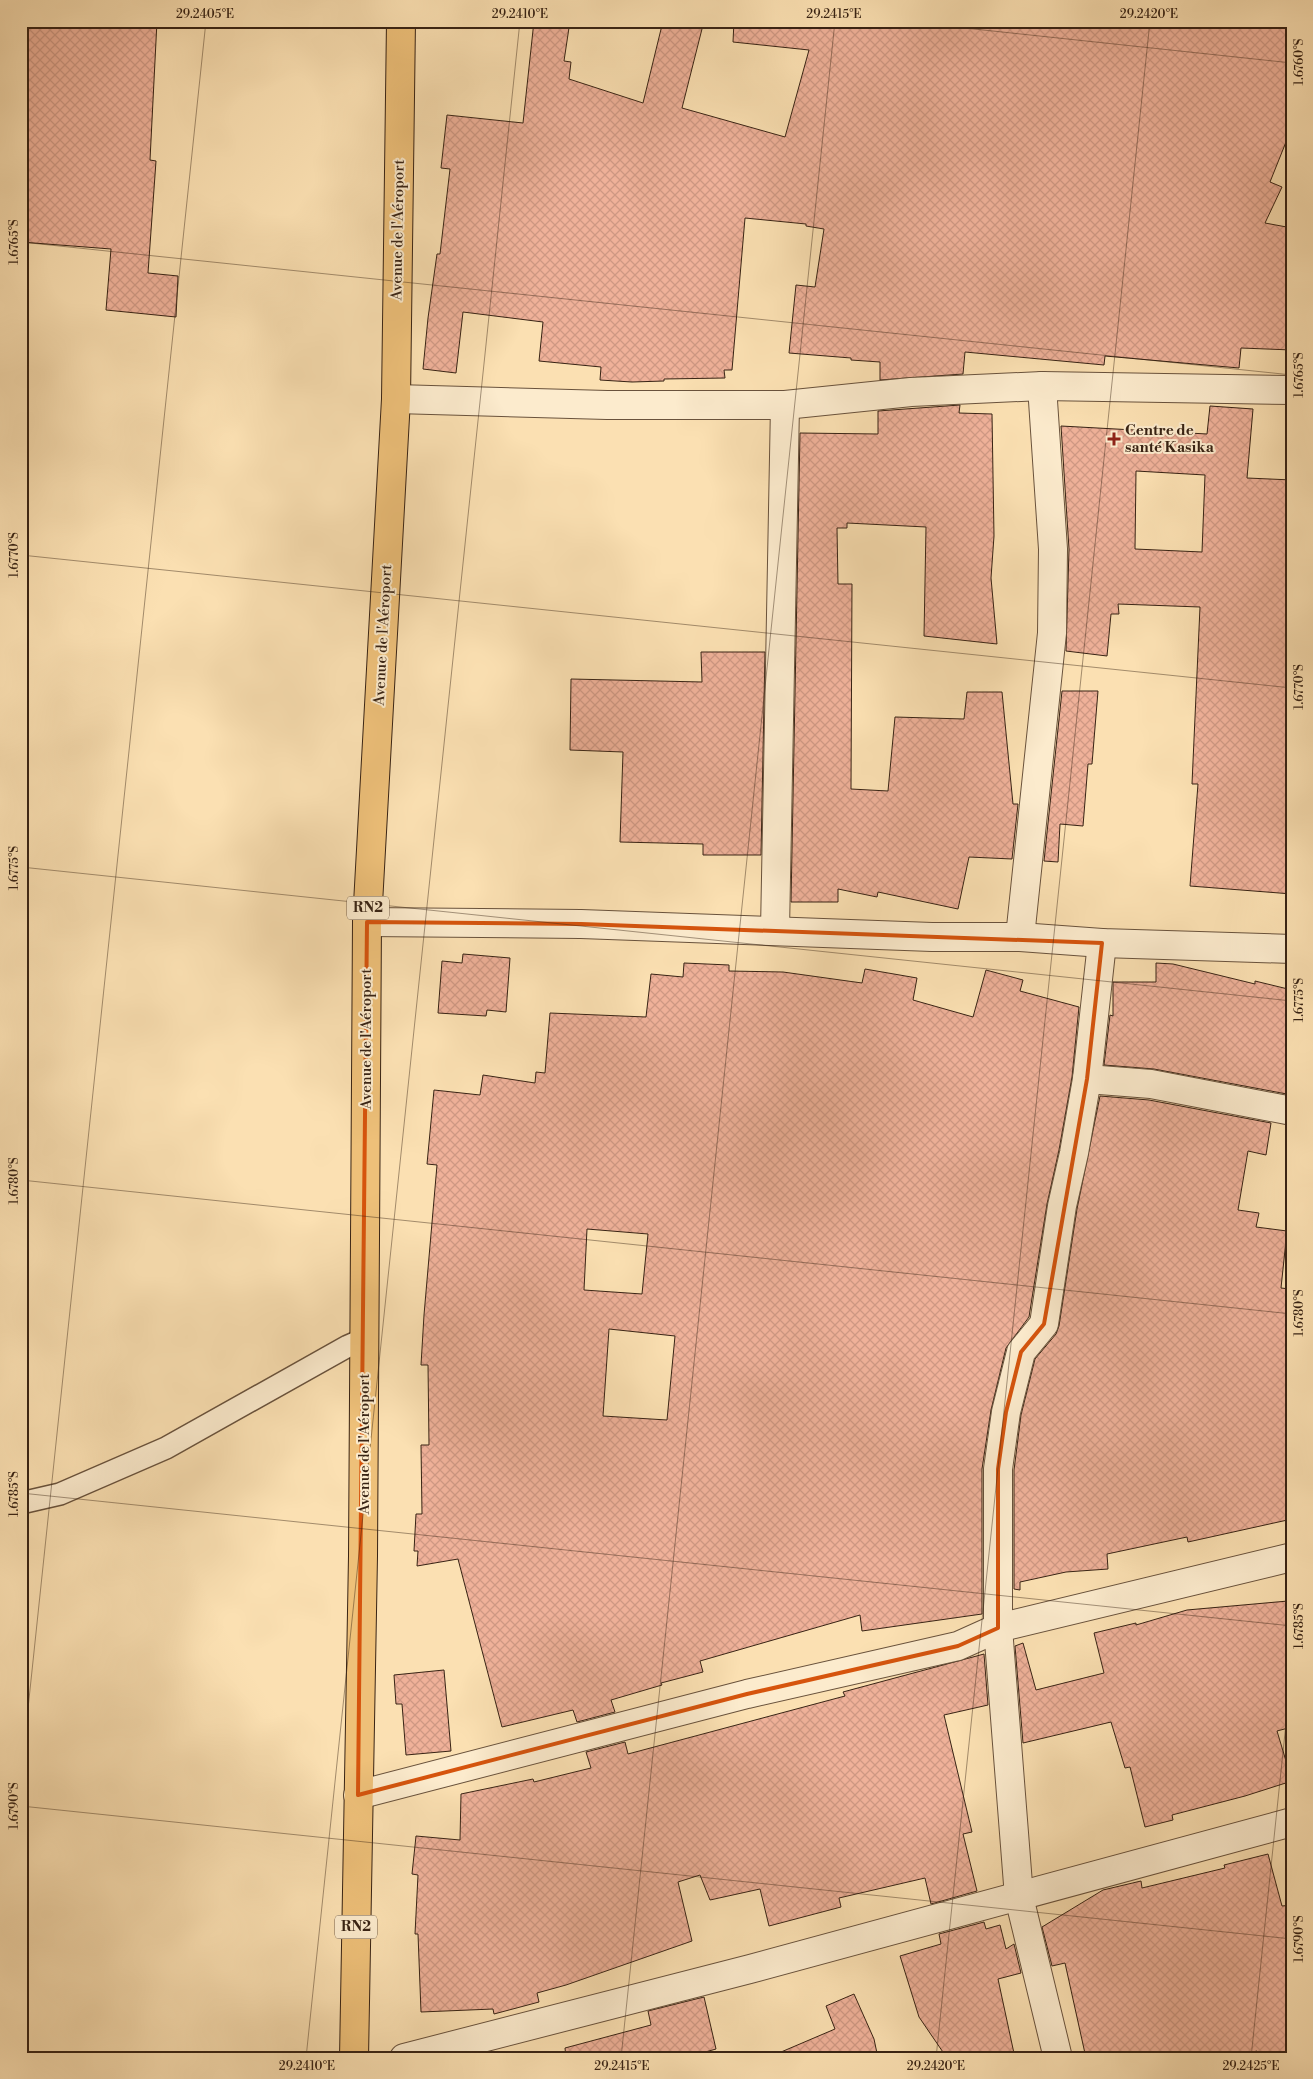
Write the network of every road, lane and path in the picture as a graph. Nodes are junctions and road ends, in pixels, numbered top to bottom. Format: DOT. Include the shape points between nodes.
graph roads {
  1 [pos="401,21"];
  2 [pos="1042,386"];
  3 [pos="1291,388"];
  4 [pos="396,399"];
  5 [pos="785,405"];
  6 [pos="367,922"];
  7 [pos="776,930"];
  8 [pos="1020,937"];
  9 [pos="1102,943"];
  10 [pos="1292,948"];
  11 [pos="1087,1079"];
  12 [pos="1292,1111"];
  13 [pos="364,1339"];
  14 [pos="21,1503"];
  15 [pos="1292,1557"];
  16 [pos="998,1628"];
  17 [pos="358,1796"];
  18 [pos="1292,1822"];
  19 [pos="1020,1897"];
  20 [pos="354,2058"];
  21 [pos="404,2058"];
  22 [pos="1058,2058"];
  1 -- 4 [label="highway, Avenue de l'Aéroport / RN2"];
  2 -- 3 [label="street"];
  2 -- 5 [label="street" via="911,392"];
  2 -- 8 [label="street" via="1054,549 1052,633"];
  4 -- 5 [label="street"];
  4 -- 6 [label="highway, Avenue de l'Aéroport / RN2"];
  5 -- 7 [label="street"];
  6 -- 7 [label="street"];
  6 -- 13 [label="highway, Avenue de l'Aéroport / RN2"];
  7 -- 8 [label="street" via="932,938"];
  8 -- 9 [label="street"];
  9 -- 10 [label="street"];
  9 -- 11 [label="street"];
  11 -- 12 [label="street" via="1151,1084"];
  11 -- 16 [label="street" via="1062,1206 1044,1324 1021,1352 1006,1412 998,1469"];
  13 -- 14 [label="lane" via="166,1448 60,1494"];
  13 -- 17 [label="highway, Avenue de l'Aéroport / RN2"];
  15 -- 16 [label="street"];
  16 -- 17 [label="street" via="958,1646 747,1694"];
  16 -- 19 [label="street"];
  17 -- 20 [label="highway, Avenue de l'Aéroport / RN2"];
  18 -- 19 [label="street"];
  19 -- 21 [label="street"];
  19 -- 22 [label="street"];
}
